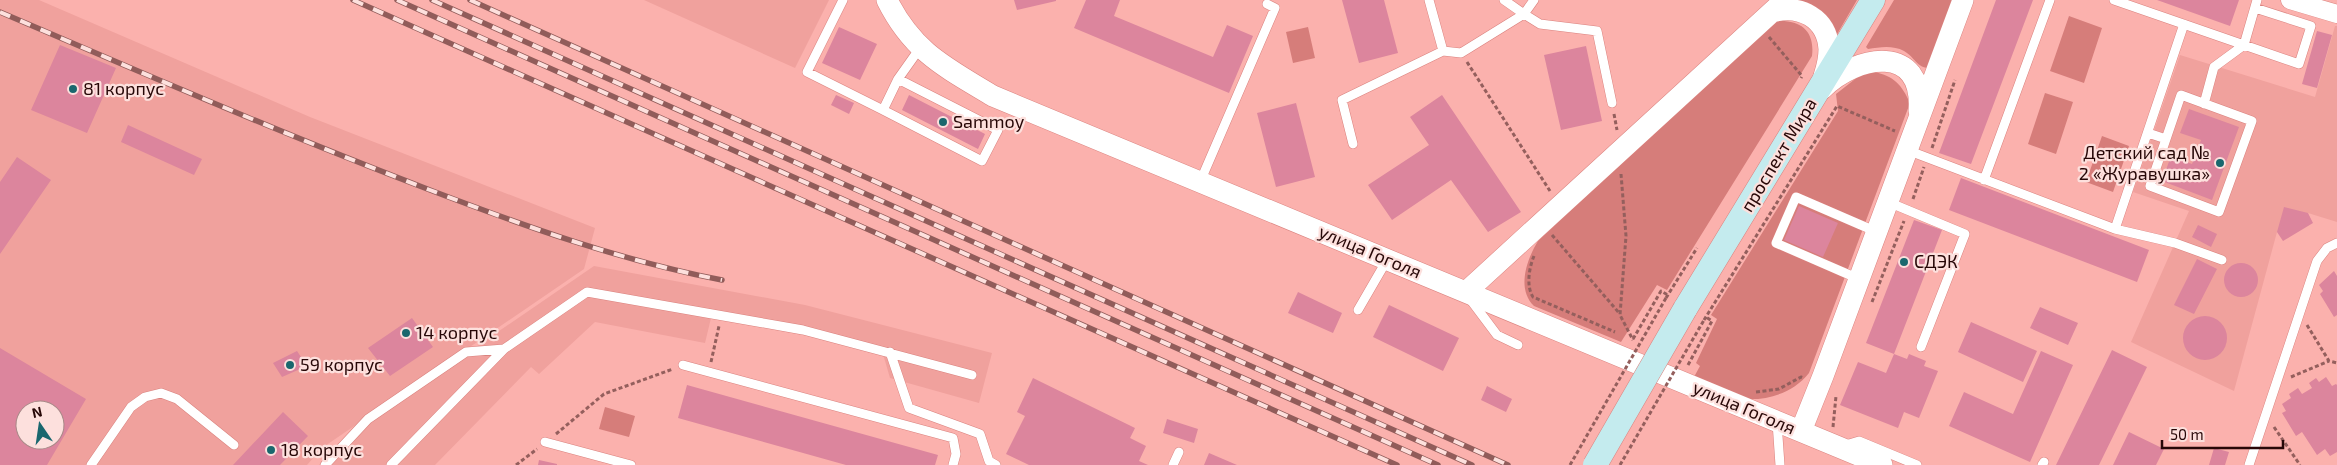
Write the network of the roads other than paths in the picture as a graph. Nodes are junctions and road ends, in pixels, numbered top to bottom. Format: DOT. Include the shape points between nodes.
graph roads {
  1 [pos="843,0"];
  2 [pos="887,0"];
  3 [pos="1429,0"];
  4 [pos="1504,0"];
  5 [pos="1534,0"];
  6 [pos="1873,0"];
  7 [pos="1963,0"];
  8 [pos="2050,0"];
  9 [pos="2114,0"];
  10 [pos="2290,0"];
  11 [pos="1267,4"];
  12 [pos="2256,4"];
  13 [pos="1779,6"];
  14 [pos="1524,14"];
  15 [pos="2337,14"];
  16 [pos="2184,24"];
  17 [pos="2244,45"];
  18 [pos="920,48"];
  19 [pos="1443,51"];
  20 [pos="898,79"];
  21 [pos="1815,96"];
  22 [pos="1612,103"];
  23 [pos="2204,104"];
  24 [pos="882,110"];
  25 [pos="2148,132"];
  26 [pos="1911,138"];
  27 [pos="2166,139"];
  28 [pos="1353,144"];
  29 [pos="1984,180"];
  30 [pos="1200,182"];
  31 [pos="1888,202"];
  32 [pos="2115,229"];
  33 [pos="1877,232"];
  34 [pos="2337,243"];
  35 [pos="1387,260"];
  36 [pos="2222,260"];
  37 [pos="1859,279"];
  38 [pos="1466,292"];
  39 [pos="1358,310"];
  40 [pos="1518,345"];
  41 [pos="1921,347"];
  42 [pos="504,349"];
  43 [pos="890,352"];
  44 [pos="683,365"];
  45 [pos="972,374"];
  46 [pos="1777,422"];
  47 [pos="1801,431"];
  48 [pos="545,442"];
  49 [pos="234,445"];
  50 [pos="1837,447"];
  51 [pos="1179,452"];
  52 [pos="91,465"];
  53 [pos="325,465"];
  54 [pos="392,465"];
  55 [pos="631,465"];
  56 [pos="953,465"];
  57 [pos="996,465"];
  58 [pos="1173,465"];
  59 [pos="1595,465"];
  60 [pos="1780,465"];
  61 [pos="1882,465"];
  62 [pos="1917,465"];
  63 [pos="2249,465"];
  1 -- 24 [label="lane" via="807,72"];
  2 -- 18 [label="street, улица Гоголя" via="899,22"];
  3 -- 19 [label="lane"];
  4 -- 14 [label="lane"];
  5 -- 14 [label="lane"];
  6 -- 21 [label="main road, проспект Мира"];
  7 -- 26 [label="street"];
  8 -- 29 [label="lane"];
  9 -- 16 [label="lane"];
  10 -- 15 [label="street"];
  11 -- 30 [label="lane" via="1275,8"];
  12 -- 17 [label="lane"];
  12 -- 17 [label="lane" via="2311,26 2299,64"];
  13 -- 21 [label="street" via="1804,11 1818,22 1824,32 1828,42 1828,61"];
  13 -- 38 [label="street"];
  14 -- 19 [label="lane" via="1461,53"];
  14 -- 22 [label="lane" via="1540,24 1597,31"];
  16 -- 17 [label="lane"];
  16 -- 25 [label="lane"];
  17 -- 23 [label="lane" via="2214,67"];
  18 -- 20 [label="lane"];
  18 -- 30 [label="street, улица Гоголя" via="992,96"];
  19 -- 28 [label="lane" via="1342,100"];
  20 -- 24 [label="lane"];
  20 -- 24 [label="lane" via="998,130 982,160"];
  21 -- 26 [label="street" via="1852,67 1872,60 1886,60 1908,73 1917,88 1919,104"];
  21 -- 59 [label="main road, проспект Мира, bridge"];
  23 -- 27 [label="lane" via="2181,95"];
  23 -- 27 [label="lane" via="2252,121 2219,212 2150,186"];
  25 -- 27 [label="lane"];
  25 -- 32 [label="lane"];
  26 -- 29 [label="lane" via="1928,159"];
  26 -- 31 [label="street"];
  29 -- 32 [label="lane"];
  30 -- 35 [label="street, улица Гоголя"];
  31 -- 33 [label="street"];
  31 -- 41 [label="lane" via="1965,234"];
  32 -- 36 [label="lane" via="2175,243"];
  33 -- 37 [label="street"];
  33 -- 37 [label="lane" via="1796,197 1776,243"];
  34 -- 63 [label="lane" via="2326,248 2318,261"];
  35 -- 38 [label="street, улица Гоголя"];
  35 -- 39 [label="lane"];
  37 -- 47 [label="street"];
  38 -- 40 [label="lane" via="1496,335"];
  38 -- 46 [label="street, улица Гоголя"];
  42 -- 43 [label="lane" via="587,292 803,330"];
  42 -- 53 [label="lane" via="466,352 368,419"];
  42 -- 54 [label="lane"];
  43 -- 45 [label="lane"];
  43 -- 57 [label="lane" via="909,408 980,434 989,461"];
  44 -- 56 [label="lane" via="953,438 956,454"];
  46 -- 47 [label="street, улица Гоголя"];
  46 -- 60 [label="lane"];
  47 -- 50 [label="street, улица Гоголя"];
  48 -- 55 [label="lane"];
  49 -- 52 [label="lane" via="177,399 161,393 145,397 131,407"];
  50 -- 61 [label="street, улица Гоголя"];
  50 -- 62 [label="lane" via="1858,441"];
  51 -- 58 [label="lane"];
}
